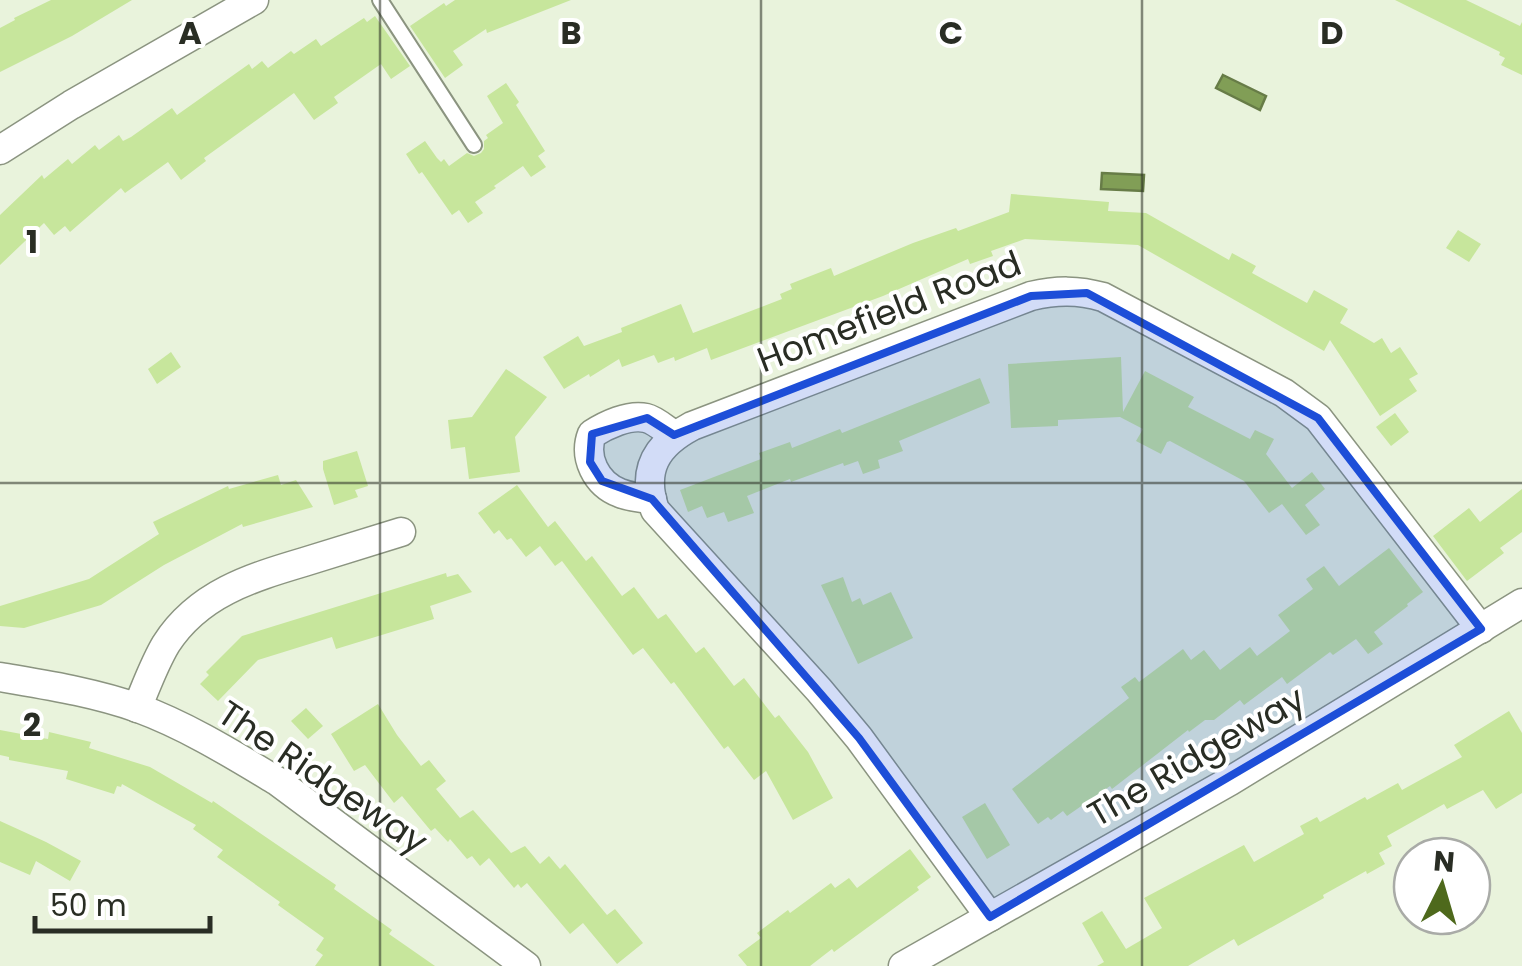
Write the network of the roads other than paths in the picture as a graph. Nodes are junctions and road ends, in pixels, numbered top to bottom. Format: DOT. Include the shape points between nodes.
graph roads {
  1 [pos="254,0"];
  2 [pos="380,0"];
  3 [pos="474,145"];
  4 [pos="0,150"];
  5 [pos="674,436"];
  6 [pos="652,499"];
  7 [pos="401,532"];
  8 [pos="1522,604"];
  9 [pos="1481,629"];
  10 [pos="0,677"];
  11 [pos="137,708"];
  12 [pos="990,916"];
  13 [pos="526,966"];
  14 [pos="903,966"];
  1 -- 4 [label="street"];
  2 -- 3 [label="lane"];
  5 -- 6 [label="street" via="652,468"];
  5 -- 6 [label="street" via="647,418 632,418 592,434 587,447 602,481 616,492"];
  5 -- 9 [label="street, Homefield Road" via="1031,296 1053,291 1104,297 1284,393 1318,418"];
  6 -- 12 [label="street" via="664,522 859,738"];
  7 -- 11 [label="street" via="214,595 168,641"];
  8 -- 9 [label="street, The Ridgeway"];
  9 -- 12 [label="street, The Ridgeway"];
  10 -- 11 [label="street, The Ridgeway"];
  11 -- 13 [label="street, The Ridgeway" via="276,781"];
  12 -- 14 [label="street, The Ridgeway"];
}
